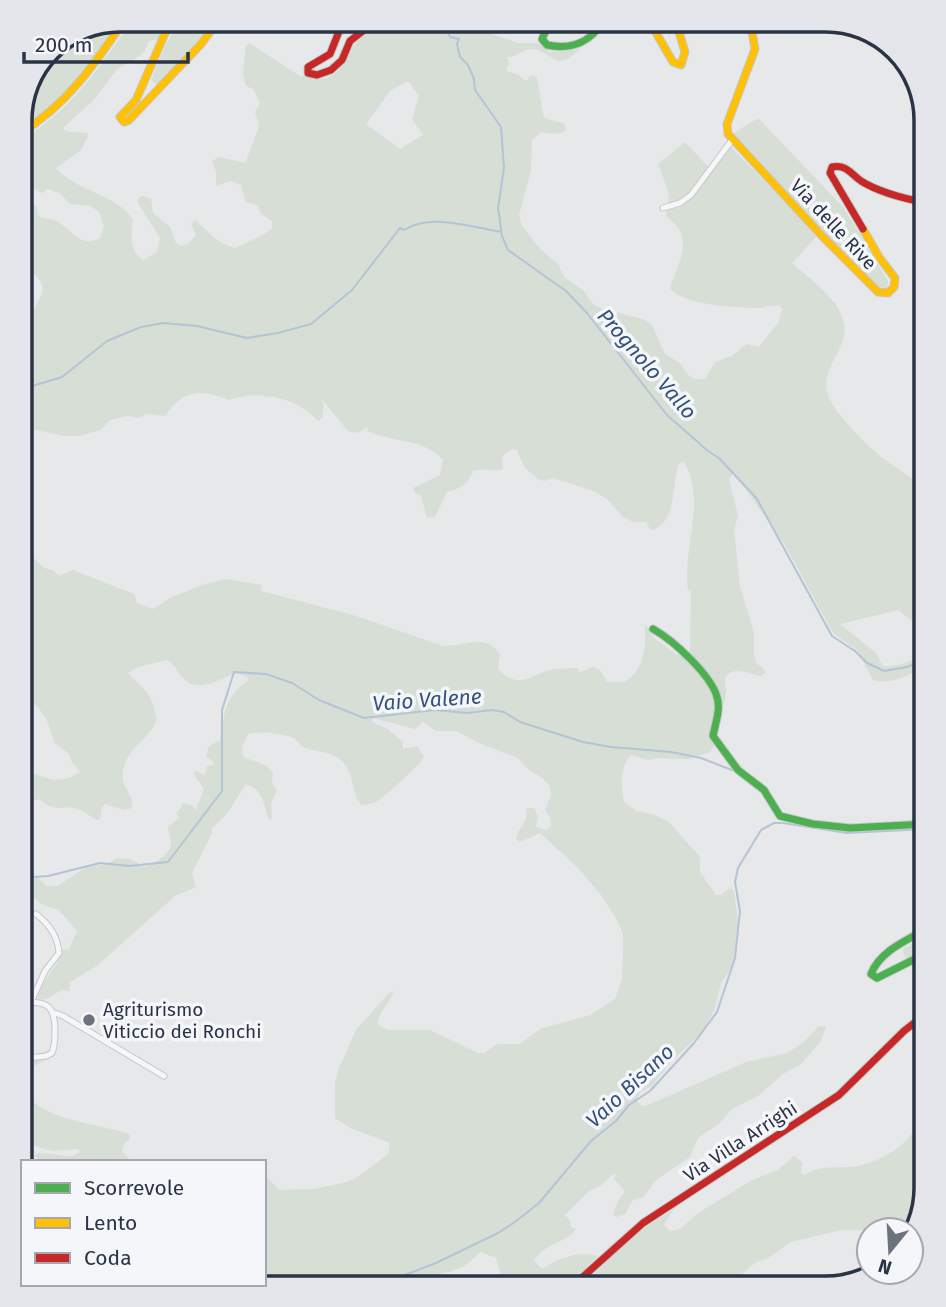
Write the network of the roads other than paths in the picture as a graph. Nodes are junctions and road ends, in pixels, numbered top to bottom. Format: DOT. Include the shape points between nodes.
graph roads {
  1 [pos="116,32"];
  2 [pos="166,32"];
  3 [pos="210,32"];
  4 [pos="339,32"];
  5 [pos="361,32"];
  6 [pos="544,32"];
  7 [pos="596,32"];
  8 [pos="656,32"];
  9 [pos="679,32"];
  10 [pos="751,32"];
  11 [pos="32,126"];
  12 [pos="732,140"];
  13 [pos="914,201"];
  14 [pos="663,208"];
  15 [pos="653,629"];
  16 [pos="914,822"];
  17 [pos="36,914"];
  18 [pos="914,937"];
  19 [pos="914,958"];
  20 [pos="32,1000"];
  21 [pos="32,1002"];
  22 [pos="55,1013"];
  23 [pos="914,1023"];
  24 [pos="32,1058"];
  25 [pos="164,1076"];
  26 [pos="584,1276"];
  1 -- 11 [label="street" via="78,86"];
  2 -- 3 [label="street" via="136,100 120,117 124,122"];
  4 -- 5 [label="street" via="330,54 309,67 308,73 331,70"];
  6 -- 7 [label="street" via="542,39 547,45 566,46 591,39"];
  8 -- 9 [label="street" via="673,62 681,65 685,52"];
  10 -- 12 [label="street" via="755,49 727,124"];
  12 -- 13 [label="street, Via delle Rive" via="878,292 888,293 895,278 830,173 832,167 844,166 863,182"];
  12 -- 14 [label="street" via="691,195 680,204"];
  15 -- 16 [label="street" via="677,646 710,682 717,700 716,743 738,770 764,790 780,816 870,829"];
  17 -- 20 [label="street" via="51,927 59,953"];
  18 -- 19 [label="street" via="875,964 872,974 884,976"];
  21 -- 22 [label="street"];
  22 -- 24 [label="street" via="52,1053"];
  22 -- 25 [label="street"];
  23 -- 26 [label="street, Via Villa Arrighi" via="839,1095 643,1223"];
}
